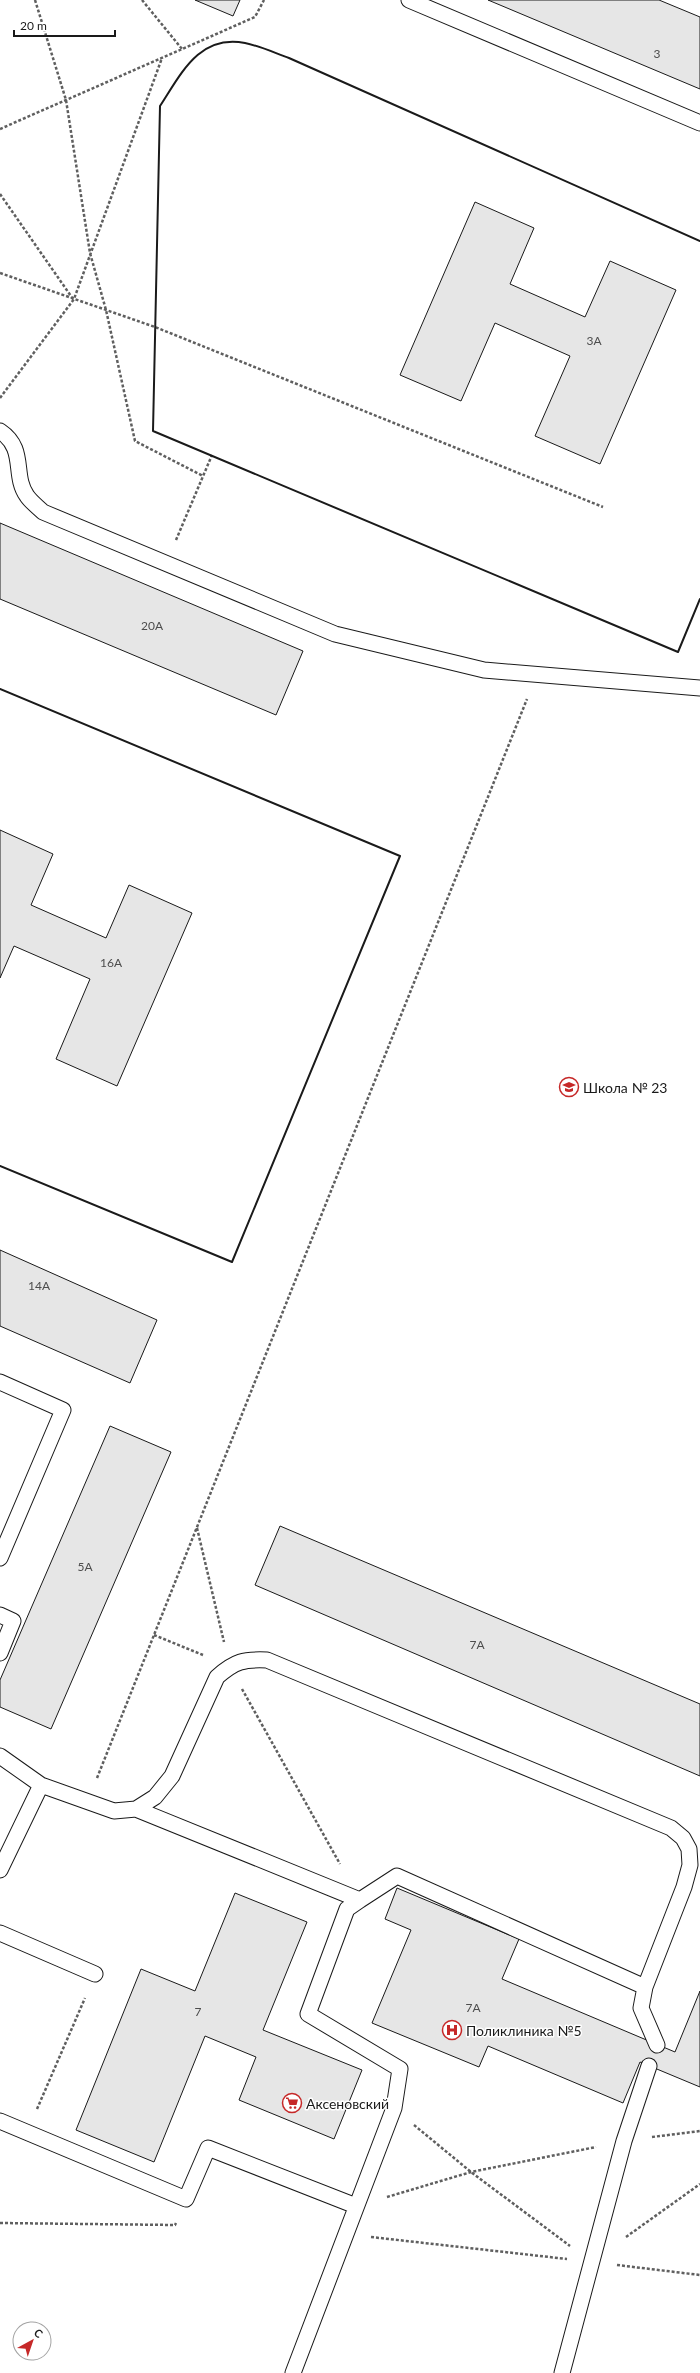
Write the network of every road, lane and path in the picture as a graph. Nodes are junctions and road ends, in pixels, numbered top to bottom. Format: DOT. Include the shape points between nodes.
graph roads {
  1 [pos="35,0"];
  2 [pos="142,0"];
  3 [pos="264,0"];
  4 [pos="409,0"];
  5 [pos="182,49"];
  6 [pos="162,58"];
  7 [pos="66,100"];
  8 [pos="700,124"];
  9 [pos="0,129"];
  10 [pos="0,194"];
  11 [pos="90,253"];
  12 [pos="0,274"];
  13 [pos="74,299"];
  14 [pos="106,310"];
  15 [pos="0,398"];
  16 [pos="0,431"];
  17 [pos="212,455"];
  18 [pos="203,476"];
  19 [pos="603,507"];
  20 [pos="167,563"];
  21 [pos="537,674"];
  22 [pos="700,688"];
  23 [pos="0,1382"];
  24 [pos="197,1527"];
  25 [pos="0,1558"];
  26 [pos="0,1615"];
  27 [pos="154,1635"];
  28 [pos="0,1653"];
  29 [pos="229,1666"];
  30 [pos="0,1756"];
  31 [pos="41,1785"];
  32 [pos="87,1802"];
  33 [pos="136,1809"];
  34 [pos="695,1844"];
  35 [pos="0,1870"];
  36 [pos="360,1900"];
  37 [pos="0,1933"];
  38 [pos="95,1974"];
  39 [pos="645,1987"];
  40 [pos="657,2045"];
  41 [pos="649,2066"];
  42 [pos="394,2108"];
  43 [pos="0,2121"];
  44 [pos="700,2131"];
  45 [pos="26,2132"];
  46 [pos="624,2141"];
  47 [pos="471,2172"];
  48 [pos="700,2184"];
  49 [pos="186,2199"];
  50 [pos="356,2206"];
  51 [pos="0,2222"];
  52 [pos="345,2234"];
  53 [pos="592,2262"];
  54 [pos="700,2275"];
  55 [pos="293,2373"];
  56 [pos="562,2373"];
  1 -- 7 [label="path"];
  2 -- 5 [label="path"];
  3 -- 5 [label="path" via="255,17"];
  4 -- 8 [label="lane"];
  5 -- 6 [label="path"];
  6 -- 7 [label="path"];
  6 -- 11 [label="path"];
  7 -- 9 [label="path"];
  7 -- 11 [label="path"];
  10 -- 13 [label="path"];
  11 -- 13 [label="path"];
  11 -- 14 [label="path"];
  12 -- 13 [label="path"];
  13 -- 14 [label="path"];
  13 -- 15 [label="path"];
  14 -- 18 [label="path" via="135,441"];
  14 -- 19 [label="path" via="155,327"];
  16 -- 20 [label="lane" via="15,447 27,496 43,512"];
  17 -- 18 [label="path"];
  18 -- 20 [label="path"];
  20 -- 21 [label="lane" via="335,634 484,670"];
  21 -- 22 [label="lane"];
  21 -- 24 [label="path"];
  23 -- 25 [label="lane" via="63,1410"];
  24 -- 27 [label="path"];
  24 -- 29 [label="path"];
  26 -- 28 [label="lane" via="13,1621"];
  27 -- 29 [label="path"];
  27 -- 32 [label="path"];
  29 -- 33 [label="lane" via="217,1677 172,1776 155,1797"];
  29 -- 34 [label="lane" via="246,1659 267,1660 672,1828"];
  29 -- 36 [label="path"];
  30 -- 31 [label="lane"];
  31 -- 32 [label="lane"];
  31 -- 35 [label="lane"];
  32 -- 33 [label="lane" via="114,1811"];
  33 -- 36 [label="lane"];
  34 -- 39 [label="lane" via="684,1887"];
  36 -- 39 [label="lane" via="397,1876"];
  36 -- 42 [label="lane" via="347,1909 308,2014 400,2069"];
  37 -- 38 [label="lane"];
  38 -- 45 [label="path"];
  39 -- 40 [label="lane" via="641,2008"];
  41 -- 46 [label="lane"];
  42 -- 47 [label="path"];
  42 -- 50 [label="lane"];
  43 -- 45 [label="lane"];
  44 -- 46 [label="path"];
  45 -- 49 [label="lane"];
  46 -- 47 [label="path"];
  46 -- 53 [label="lane"];
  47 -- 50 [label="path"];
  47 -- 53 [label="path"];
  48 -- 53 [label="path"];
  49 -- 50 [label="lane" via="208,2148"];
  49 -- 51 [label="path" via="175,2225"];
  50 -- 52 [label="lane"];
  52 -- 53 [label="path"];
  52 -- 55 [label="lane"];
  53 -- 54 [label="path"];
  53 -- 56 [label="lane"];
}
